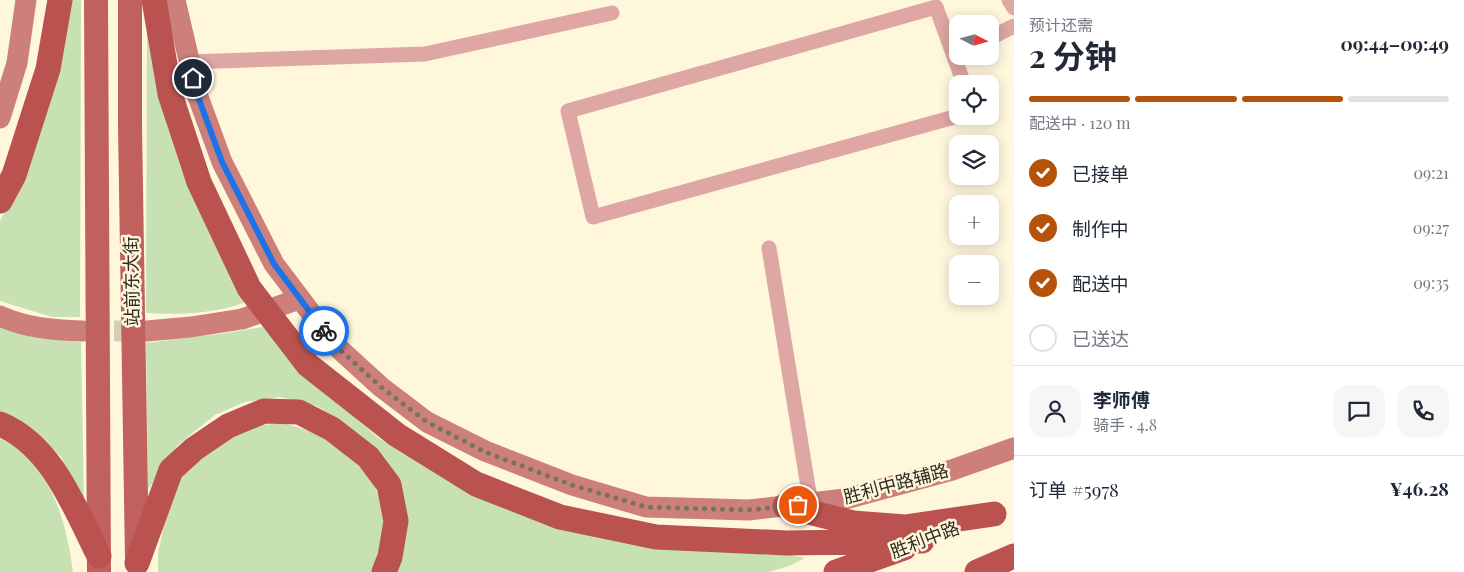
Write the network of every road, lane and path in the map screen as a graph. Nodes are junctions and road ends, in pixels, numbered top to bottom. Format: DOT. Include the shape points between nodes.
graph roads {
  1 [pos="26,0"];
  2 [pos="60,0"];
  3 [pos="96,0"];
  4 [pos="130,0"];
  5 [pos="154,0"];
  6 [pos="176,0"];
  7 [pos="1009,0"];
  8 [pos="1014,8"];
  9 [pos="612,13"];
  10 [pos="1014,26"];
  11 [pos="999,34"];
  12 [pos="949,40"];
  13 [pos="190,62"];
  14 [pos="0,118"];
  15 [pos="949,118"];
  16 [pos="0,202"];
  17 [pos="769,248"];
  18 [pos="299,299"];
  19 [pos="266,310"];
  20 [pos="0,316"];
  21 [pos="82,331"];
  22 [pos="147,331"];
  23 [pos="0,424"];
  24 [pos="1014,448"];
  25 [pos="785,506"];
  26 [pos="812,508"];
  27 [pos="1004,510"];
  28 [pos="922,541"];
  29 [pos="1014,556"];
  30 [pos="99,564"];
  31 [pos="137,567"];
  32 [pos="384,572"];
  33 [pos="836,572"];
  34 [pos="976,572"];
  1 -- 14 [label="main road" via="17,62"];
  2 -- 16 [label="highway" via="48,69 14,175"];
  3 -- 30 [label="main road, 站前东大街"];
  4 -- 31 [label="main road, 站前东大街"];
  5 -- 19 [label="highway" via="170,94 199,182 249,288"];
  6 -- 13 [label="main road"];
  7 -- 8 [label="street"];
  9 -- 13 [label="street" via="425,54"];
  10 -- 11 [label="street"];
  12 -- 15 [label="street" via="936,7 568,111 593,216"];
  13 -- 18 [label="main road" via="197,94 222,162 274,264"];
  17 -- 26 [label="street"];
  18 -- 19 [label="main road"];
  18 -- 25 [label="main road" via="336,346 381,387 427,422 485,452 572,485 646,507 748,510"];
  19 -- 22 [label="main road" via="242,319"];
  19 -- 28 [label="highway" via="308,365 397,435 476,484 560,517 656,537 787,543"];
  20 -- 21 [label="main road" via="46,330"];
  23 -- 30 [label="highway" via="31,443 56,472"];
  24 -- 26 [label="main road, 胜利中路辅路" via="952,470"];
  25 -- 26 [label="highway"];
  26 -- 27 [label="highway" via="853,523 905,527"];
  27 -- 28 [label="highway, 胜利中路"];
  28 -- 33 [label="highway, 胜利中路"];
  29 -- 34 [label="highway"];
  31 -- 32 [label="highway" via="171,470 194,449 228,426 264,411 299,412 332,429 368,456 389,485 396,521"];
}
